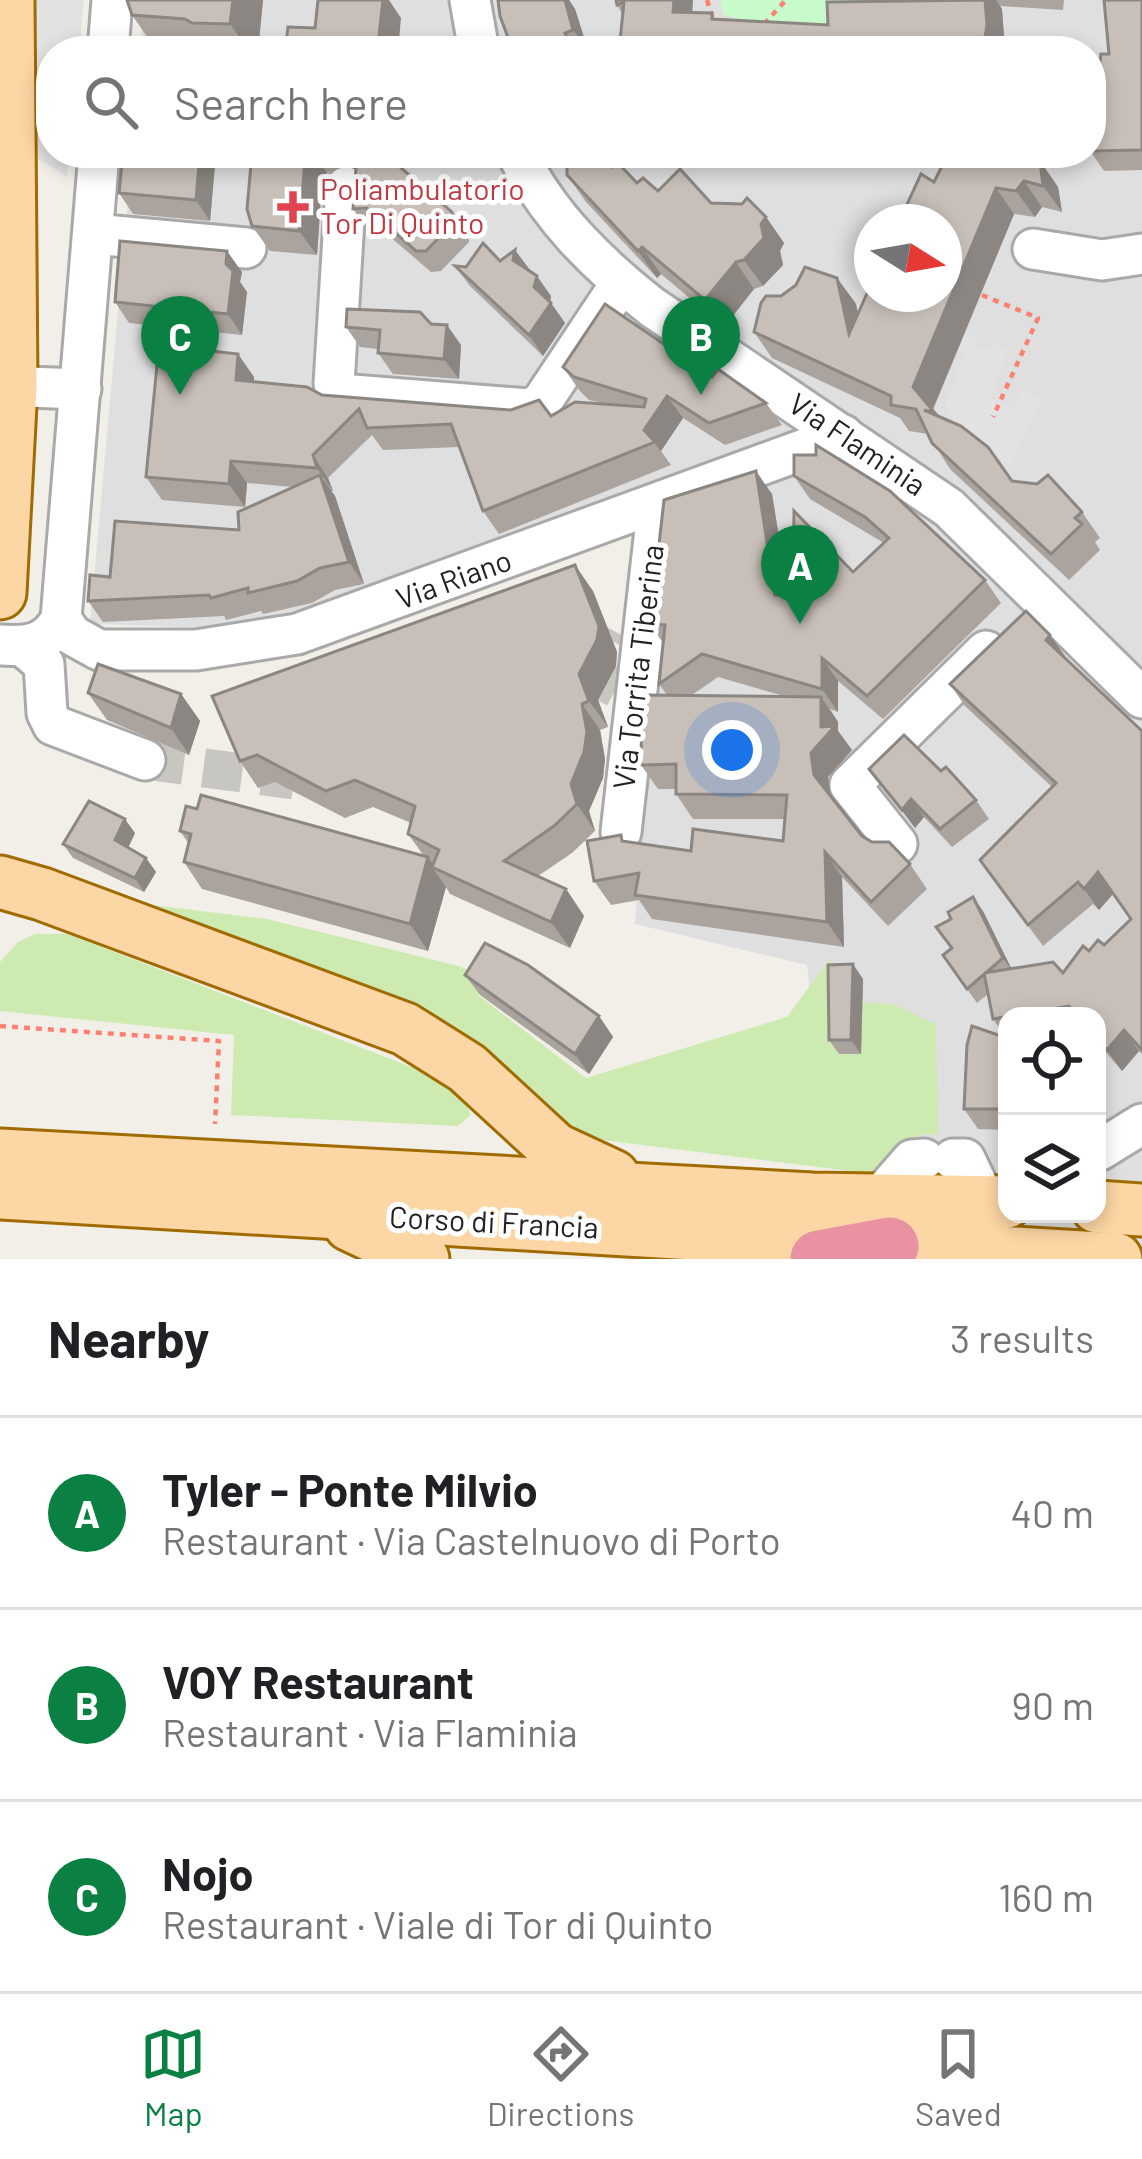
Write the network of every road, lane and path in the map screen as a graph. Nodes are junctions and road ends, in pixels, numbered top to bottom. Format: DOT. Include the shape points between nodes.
graph roads {
  1 [pos="8,0"];
  2 [pos="112,0"];
  3 [pos="470,0"];
  4 [pos="707,0"];
  5 [pos="786,0"];
  6 [pos="714,22"];
  7 [pos="757,33"];
  8 [pos="109,36"];
  9 [pos="476,36"];
  10 [pos="98,168"];
  11 [pos="526,168"];
  12 [pos="346,187"];
  13 [pos="93,234"];
  14 [pos="246,248"];
  15 [pos="1033,249"];
  16 [pos="1142,254"];
  17 [pos="621,283"];
  18 [pos="982,295"];
  19 [pos="5,386"];
  20 [pos="81,389"];
  21 [pos="992,417"];
  22 [pos="843,435"];
  23 [pos="646,508"];
  24 [pos="0,593"];
  25 [pos="1042,597"];
  26 [pos="62,619"];
  27 [pos="623,636"];
  28 [pos="12,646"];
  29 [pos="99,650"];
  30 [pos="47,681"];
  31 [pos="1142,698"];
  32 [pos="145,760"];
  33 [pos="621,831"];
  34 [pos="897,844"];
  35 [pos="0,882"];
  36 [pos="0,1025"];
  37 [pos="486,1087"];
  38 [pos="215,1124"];
  39 [pos="1142,1124"];
  40 [pos="1106,1146"];
  41 [pos="8,1174"];
  42 [pos="404,1174"];
  43 [pos="660,1189"];
  44 [pos="996,1202"];
  45 [pos="1106,1208"];
  46 [pos="1142,1210"];
  47 [pos="322,1213"];
  48 [pos="883,1223"];
  49 [pos="595,1229"];
  50 [pos="978,1255"];
  51 [pos="423,1259"];
  52 [pos="519,1259"];
  53 [pos="819,1259"];
  54 [pos="1116,1259"];
  1 -- 19 [label="main road"];
  2 -- 8 [label="street"];
  3 -- 9 [label="street"];
  4 -- 6 [label="path"];
  5 -- 7 [label="path"];
  10 -- 13 [label="street"];
  11 -- 17 [label="street, Via Flaminia" via="555,214"];
  12 -- 17 [label="street" via="334,383 340,394 529,409 541,403"];
  13 -- 14 [label="street"];
  13 -- 20 [label="street"];
  15 -- 16 [label="street" via="1102,260"];
  17 -- 22 [label="street, Via Flaminia"];
  18 -- 21 [label="path" via="1038,318"];
  19 -- 20 [label="street"];
  19 -- 24 [label="main road"];
  20 -- 26 [label="street"];
  22 -- 23 [label="street, Via Riano"];
  22 -- 25 [label="street, Via Flaminia" via="949,508"];
  23 -- 27 [label="street"];
  23 -- 29 [label="street, Via Riano" via="297,634 196,650"];
  23 -- 33 [label="street, Via Torrita Tiberina"];
  25 -- 31 [label="street, Via Flaminia"];
  25 -- 34 [label="street" via="850,785"];
  26 -- 28 [label="street" via="50,636"];
  26 -- 29 [label="street"];
  28 -- 30 [label="street" via="39,657"];
  29 -- 30 [label="street" via="64,658"];
  30 -- 32 [label="street" via="53,724"];
  35 -- 37 [label="main road" via="380,1017 445,1052"];
  36 -- 38 [label="path" via="219,1041"];
  37 -- 42 [label="main road" via="490,1119 479,1143"];
  37 -- 43 [label="main road" via="564,1156"];
  39 -- 40 [label="street"];
  41 -- 42 [label="main road, Corso di Francia"];
  41 -- 47 [label="main road, Corso di Francia"];
  42 -- 43 [label="main road, Corso di Francia"];
  43 -- 48 [label="main road, Corso di Francia"];
  44 -- 48 [label="main road, Corso di Francia"];
  44 -- 48 [label="street" via="965,1159 912,1160"];
  45 -- 46 [label="main road"];
  47 -- 49 [label="main road, Corso di Francia"];
  47 -- 51 [label="main road"];
  48 -- 49 [label="main road, Corso di Francia"];
  48 -- 50 [label="main road, Corso di Francia"];
  48 -- 53 [label="highway"];
  49 -- 52 [label="main road"];
  50 -- 54 [label="main road, Corso di Francia"];
}
